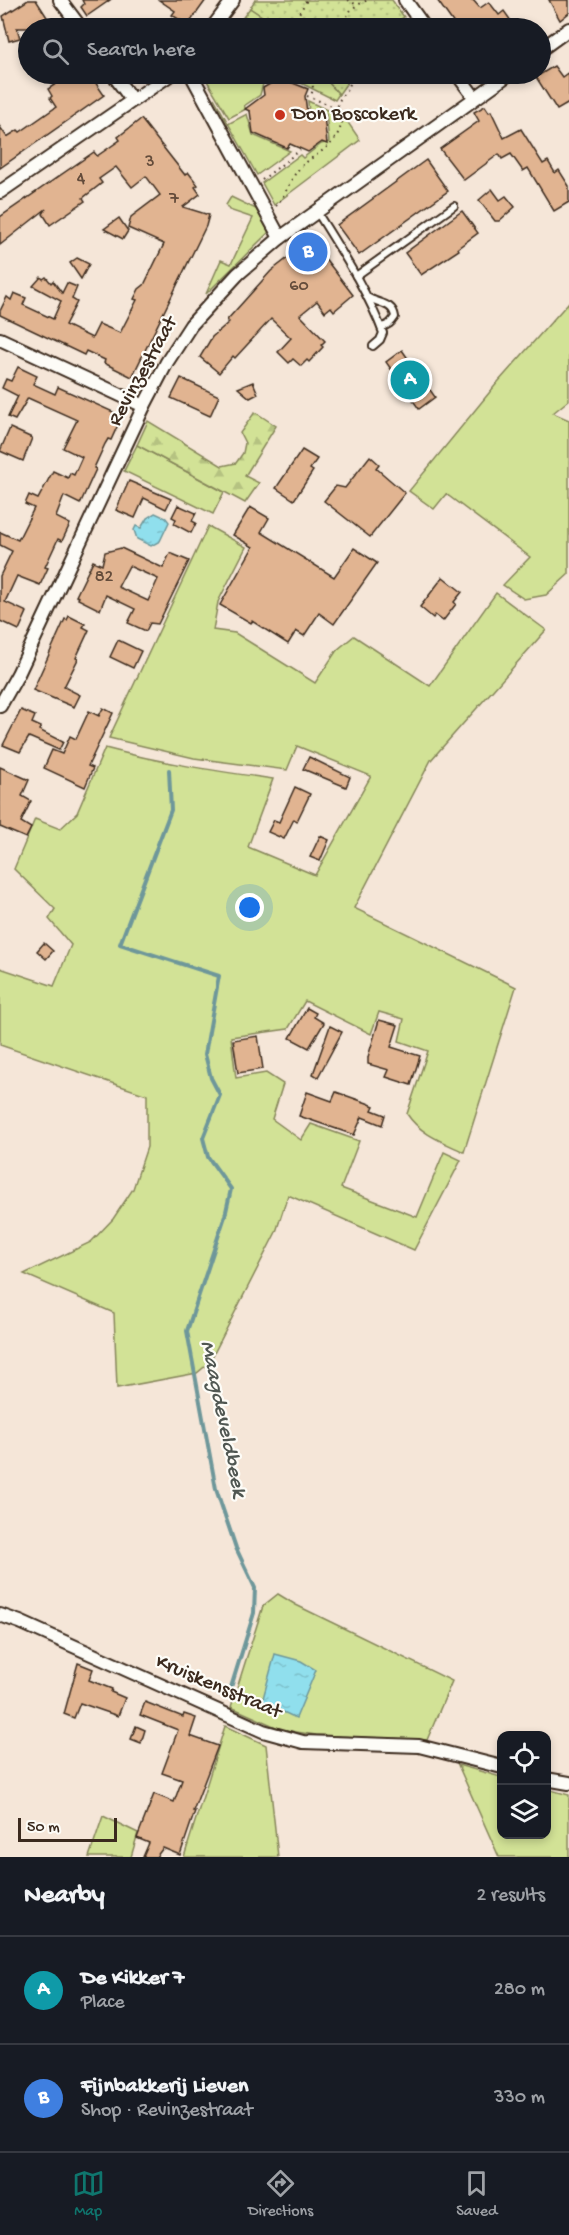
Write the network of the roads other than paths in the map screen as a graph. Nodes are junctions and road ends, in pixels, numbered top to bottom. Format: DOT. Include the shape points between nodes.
graph roads {
  1 [pos="60,0"];
  2 [pos="233,0"];
  3 [pos="405,0"];
  4 [pos="74,18"];
  5 [pos="220,18"];
  6 [pos="418,18"];
  7 [pos="569,29"];
  8 [pos="551,42"];
  9 [pos="120,84"];
  10 [pos="156,84"];
  11 [pos="196,84"];
  12 [pos="464,84"];
  13 [pos="495,84"];
  14 [pos="475,98"];
  15 [pos="132,100"];
  16 [pos="0,192"];
  17 [pos="454,206"];
  18 [pos="317,211"];
  19 [pos="280,238"];
  20 [pos="356,276"];
  21 [pos="367,297"];
  22 [pos="381,327"];
  23 [pos="1,341"];
  24 [pos="373,346"];
  25 [pos="144,406"];
  26 [pos="0,706"];
  27 [pos="0,1615"];
  28 [pos="497,1766"];
  29 [pos="551,1780"];
  30 [pos="569,1783"];
  1 -- 4 [label="street"];
  2 -- 5 [label="street"];
  3 -- 6 [label="street"];
  7 -- 8 [label="street"];
  9 -- 15 [label="street"];
  10 -- 15 [label="street"];
  11 -- 19 [label="street"];
  12 -- 14 [label="street"];
  13 -- 14 [label="street, Revinzestraat"];
  14 -- 18 [label="street, Revinzestraat"];
  15 -- 16 [label="street"];
  17 -- 20 [label="lane"];
  18 -- 19 [label="street, Revinzestraat"];
  18 -- 20 [label="lane"];
  19 -- 25 [label="street, Revinzestraat" via="238,274 191,325"];
  20 -- 21 [label="lane"];
  21 -- 22 [label="lane"];
  21 -- 22 [label="lane" via="394,310 392,321"];
  22 -- 24 [label="lane" via="383,333"];
  23 -- 25 [label="street"];
  25 -- 26 [label="street, Revinzestraat"];
  27 -- 28 [label="street, Kruiskensstraat" via="263,1731 303,1742 419,1746"];
  29 -- 30 [label="street"];
}
